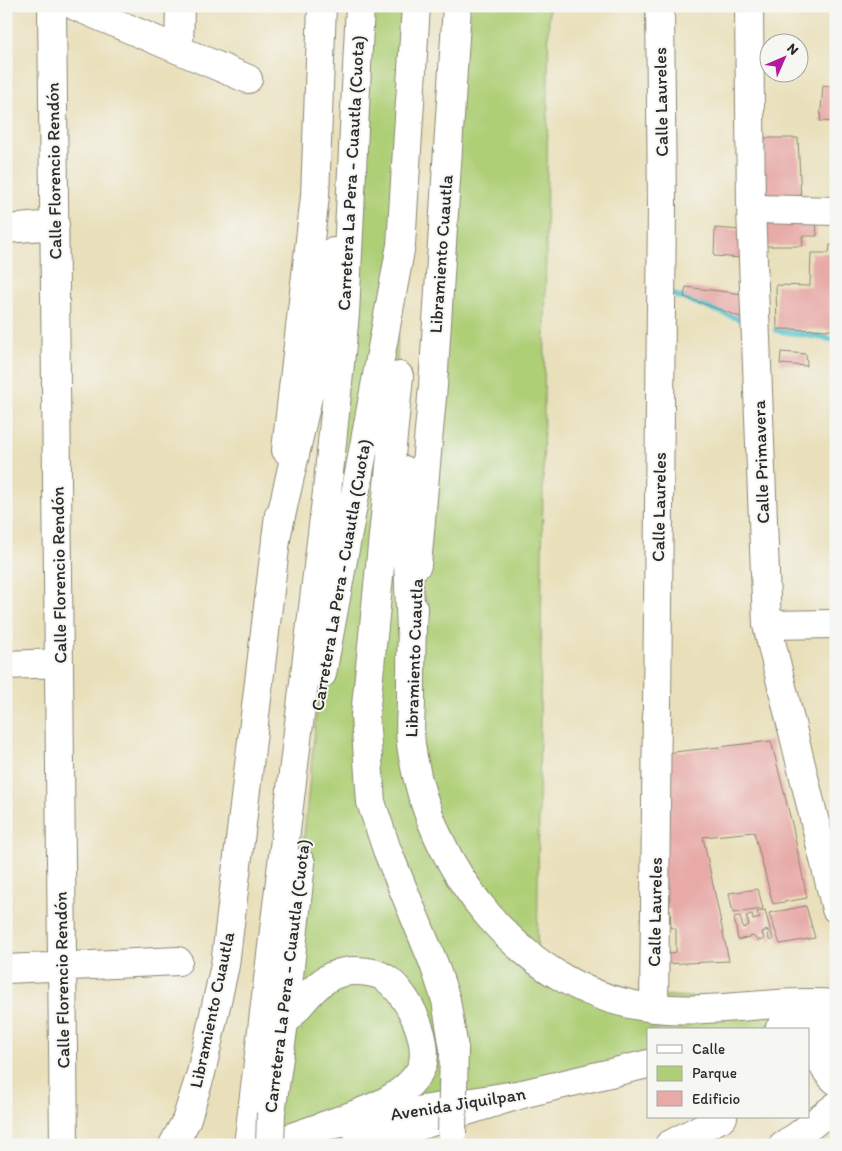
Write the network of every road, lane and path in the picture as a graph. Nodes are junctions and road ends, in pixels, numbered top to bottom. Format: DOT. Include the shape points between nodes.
graph roads {
  1 [pos="52,6"];
  2 [pos="75,6"];
  3 [pos="180,6"];
  4 [pos="322,6"];
  5 [pos="360,6"];
  6 [pos="416,6"];
  7 [pos="457,6"];
  8 [pos="660,6"];
  9 [pos="748,6"];
  10 [pos="179,50"];
  11 [pos="248,79"];
  12 [pos="352,134"];
  13 [pos="751,209"];
  14 [pos="836,211"];
  15 [pos="55,225"];
  16 [pos="6,229"];
  17 [pos="401,245"];
  18 [pos="399,376"];
  19 [pos="276,538"];
  20 [pos="767,624"];
  21 [pos="836,624"];
  22 [pos="411,631"];
  23 [pos="60,663"];
  24 [pos="6,665"];
  25 [pos="836,910"];
  26 [pos="178,960"];
  27 [pos="61,967"];
  28 [pos="6,969"];
  29 [pos="654,1008"];
  30 [pos="834,1008"];
  31 [pos="284,1022"];
  32 [pos="784,1028"];
  33 [pos="647,1064"];
  34 [pos="836,1081"];
  35 [pos="522,1094"];
  36 [pos="836,1106"];
  37 [pos="722,1118"];
  38 [pos="324,1126"];
  39 [pos="793,1133"];
  40 [pos="261,1135"];
  41 [pos="451,1139"];
  42 [pos="64,1145"];
  43 [pos="172,1145"];
  44 [pos="357,1145"];
  45 [pos="669,1145"];
  1 -- 15 [label="main road, Calle Florencio Rendón"];
  2 -- 10 [label="main road"];
  3 -- 10 [label="main road"];
  4 -- 19 [label="main road, Libramiento Cuautla" via="315,196"];
  5 -- 12 [label="main road, Carretera La Pera - Cuautla (Cuota)"];
  6 -- 17 [label="main road, Carretera La Pera - Cuautla (Cuota)"];
  7 -- 22 [label="main road, Libramiento Cuautla" via="433,386"];
  8 -- 29 [label="main road, Calle Laureles" via="662,206"];
  9 -- 13 [label="main road, Calle Primavera"];
  10 -- 11 [label="main road"];
  12 -- 19 [label="main road" via="310,384"];
  12 -- 40 [label="main road, Carretera La Pera - Cuautla (Cuota)" via="345,314"];
  13 -- 14 [label="main road"];
  13 -- 20 [label="main road, Calle Primavera"];
  15 -- 16 [label="main road"];
  15 -- 23 [label="main road, Calle Florencio Rendón"];
  17 -- 18 [label="main road"];
  17 -- 31 [label="main road, Carretera La Pera - Cuautla (Cuota)" via="318,697"];
  18 -- 22 [label="main road"];
  18 -- 41 [label="main road, bridge" via="365,716 370,792 387,850 446,1000 454,1049"];
  19 -- 43 [label="main road, Libramiento Cuautla" via="225,965 201,1073 186,1121"];
  20 -- 21 [label="main road"];
  20 -- 25 [label="main road, Calle Primavera"];
  22 -- 29 [label="main road, Libramiento Cuautla" via="410,743 422,795 440,841 464,885 502,933 537,962 584,988"];
  23 -- 24 [label="main road"];
  23 -- 27 [label="main road, Calle Florencio Rendón"];
  26 -- 27 [label="main road"];
  27 -- 28 [label="main road"];
  27 -- 42 [label="main road, Calle Florencio Rendón"];
  29 -- 30 [label="main road, Libramiento Cuautla" via="726,1010 817,1002"];
  30 -- 32 [label="main road"];
  30 -- 34 [label="main road" via="820,1030 817,1053"];
  31 -- 38 [label="main road" via="325,979 343,972 361,971 385,977 410,1006 418,1024 423,1055 420,1071 409,1084 391,1099"];
  31 -- 40 [label="main road, Carretera La Pera - Cuautla (Cuota)"];
  33 -- 35 [label="main road, Avenida Jiquilpan"];
  35 -- 38 [label="main road, Avenida Jiquilpan"];
  35 -- 44 [label="main road"];
  36 -- 39 [label="main road"];
  37 -- 45 [label="main road"];
  38 -- 40 [label="main road, Avenida Jiquilpan"];
}
